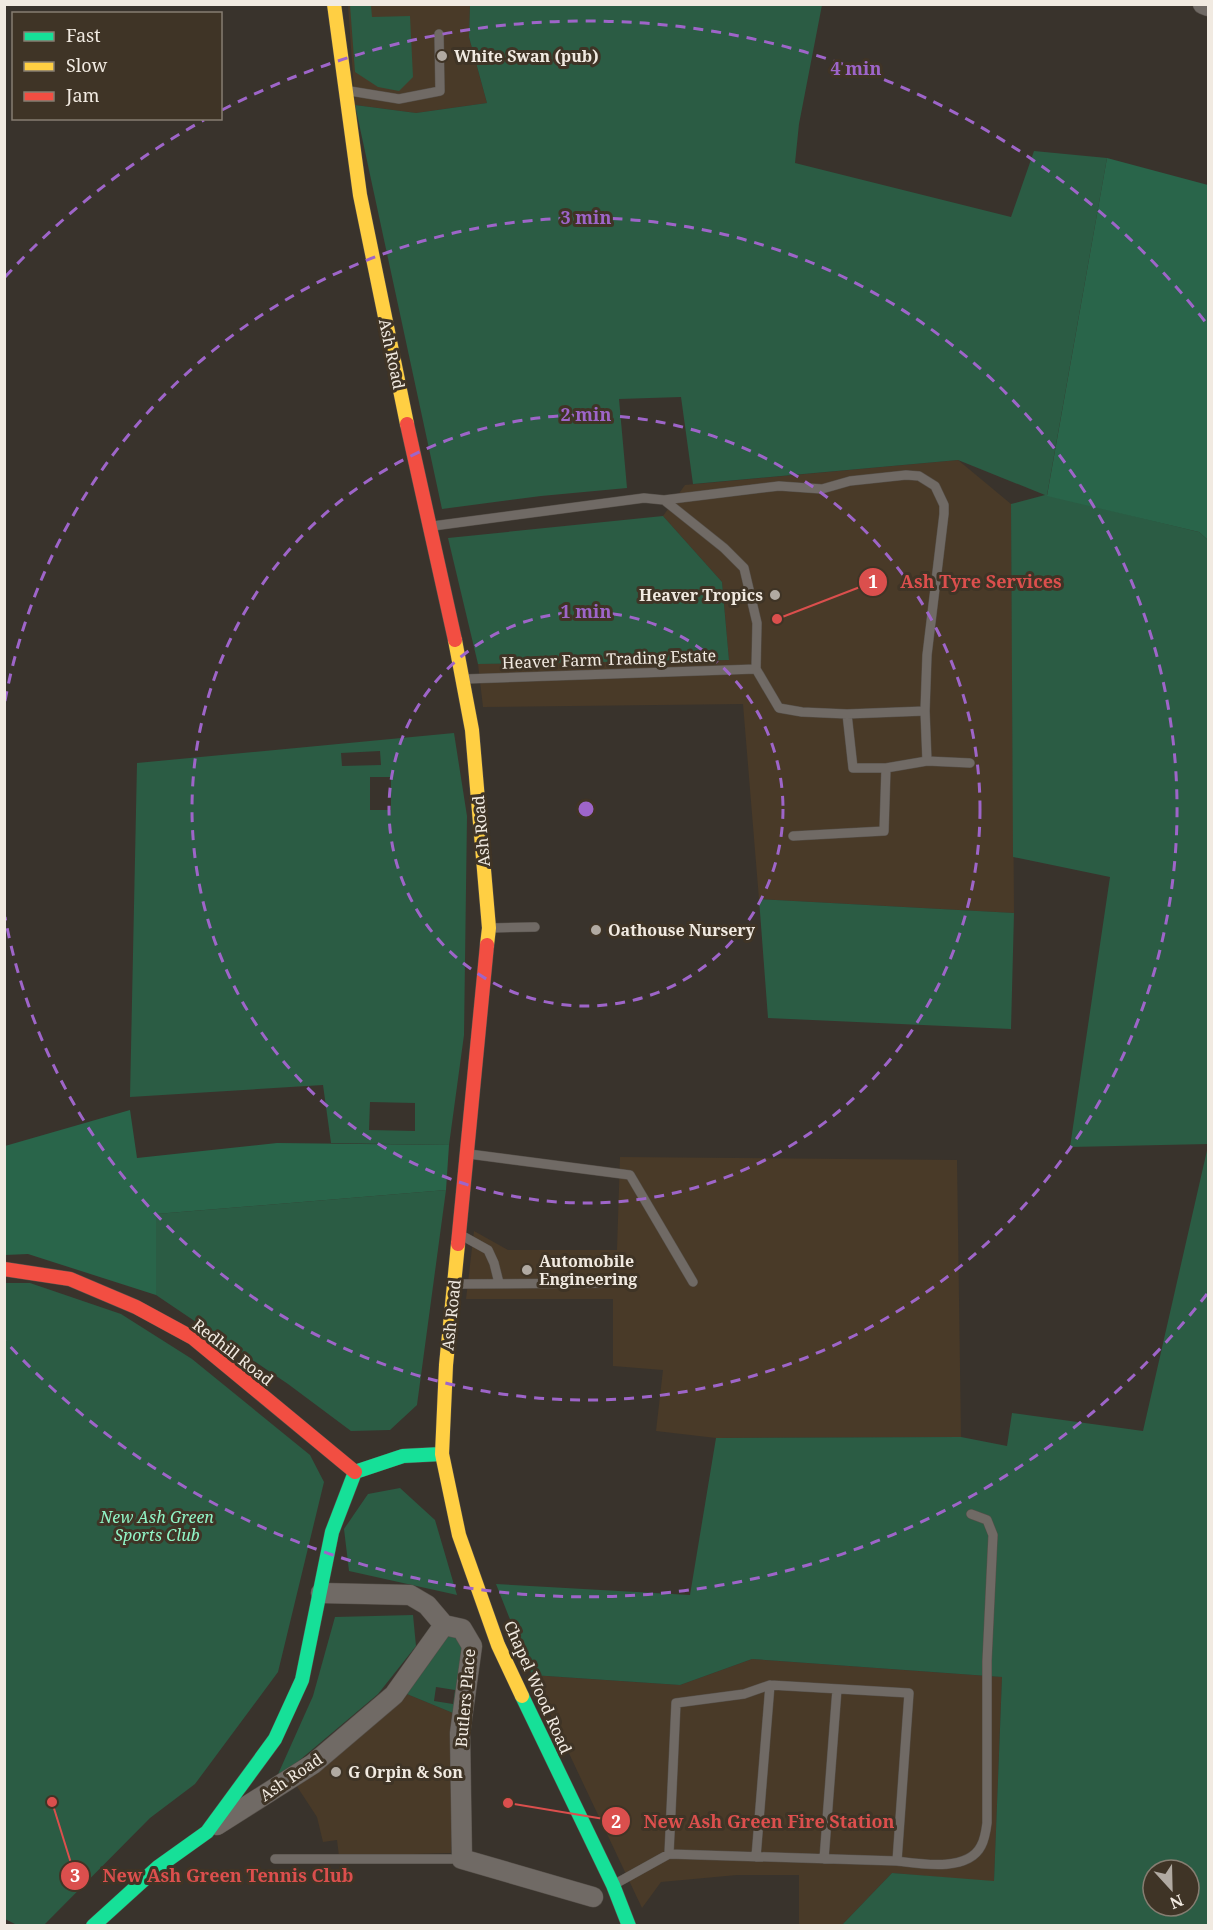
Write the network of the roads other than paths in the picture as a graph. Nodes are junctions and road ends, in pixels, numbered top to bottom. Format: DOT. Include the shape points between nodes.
graph roads {
  1 [pos="334,4"];
  2 [pos="1203,4"];
  3 [pos="1209,6"];
  4 [pos="439,33"];
  5 [pos="345,90"];
  6 [pos="664,500"];
  7 [pos="430,526"];
  8 [pos="756,669"];
  9 [pos="463,679"];
  10 [pos="925,711"];
  11 [pos="847,714"];
  12 [pos="927,761"];
  13 [pos="970,763"];
  14 [pos="886,768"];
  15 [pos="793,836"];
  16 [pos="535,927"];
  17 [pos="489,928"];
  18 [pos="467,1154"];
  19 [pos="460,1234"];
  20 [pos="4,1269"];
  21 [pos="693,1282"];
  22 [pos="499,1283"];
  23 [pos="610,1283"];
  24 [pos="453,1284"];
  25 [pos="442,1454"];
  26 [pos="355,1472"];
  27 [pos="971,1514"];
  28 [pos="321,1593"];
  29 [pos="444,1625"];
  30 [pos="770,1685"];
  31 [pos="837,1689"];
  32 [pos="207,1832"];
  33 [pos="669,1854"];
  34 [pos="756,1857"];
  35 [pos="275,1859"];
  36 [pos="462,1859"];
  37 [pos="824,1859"];
  38 [pos="897,1862"];
  39 [pos="613,1885"];
  40 [pos="593,1897"];
  41 [pos="93,1926"];
  42 [pos="629,1926"];
  1 -- 5 [label="street, Ash Road"];
  2 -- 3 [label="street"];
  4 -- 5 [label="lane" via="441,91 399,99"];
  5 -- 7 [label="street, Ash Road" via="364,217"];
  6 -- 7 [label="lane" via="644,498"];
  6 -- 8 [label="lane" via="744,568 758,623"];
  6 -- 10 [label="lane" via="767,486 822,489 898,475 930,481 940,494 944,514 927,655"];
  7 -- 9 [label="street, Ash Road"];
  8 -- 9 [label="lane, Heaver Farm Trading Estate"];
  8 -- 11 [label="lane" via="779,708"];
  9 -- 17 [label="street, Ash Road" via="472,730"];
  10 -- 11 [label="lane"];
  10 -- 12 [label="lane"];
  11 -- 14 [label="lane" via="853,768"];
  12 -- 13 [label="lane"];
  12 -- 14 [label="lane"];
  14 -- 15 [label="lane" via="884,831"];
  16 -- 17 [label="lane"];
  17 -- 18 [label="street, Ash Road"];
  18 -- 19 [label="street, Ash Road"];
  18 -- 21 [label="lane" via="630,1175"];
  19 -- 22 [label="lane" via="488,1250"];
  19 -- 24 [label="street, Ash Road"];
  20 -- 26 [label="street, Redhill Road" via="69,1279 136,1306 193,1338"];
  22 -- 23 [label="lane"];
  22 -- 24 [label="lane"];
  24 -- 25 [label="street, Ash Road"];
  25 -- 26 [label="street" via="403,1456"];
  25 -- 39 [label="street, Chapel Wood Road" via="459,1535 498,1645"];
  26 -- 28 [label="street, Ash Road" via="332,1532"];
  27 -- 38 [label="lane" via="987,1520 993,1535 985,1836 976,1853 961,1862"];
  28 -- 29 [label="street" via="410,1595 427,1605"];
  28 -- 32 [label="street, Ash Road" via="302,1680 275,1740"];
  29 -- 32 [label="street, Ash Road" via="394,1695 313,1764"];
  29 -- 36 [label="street, Butlers Place" via="462,1629 472,1646 460,1733"];
  30 -- 31 [label="lane"];
  30 -- 33 [label="lane" via="744,1694 676,1703"];
  30 -- 34 [label="lane"];
  31 -- 37 [label="lane"];
  31 -- 38 [label="lane" via="909,1693"];
  32 -- 41 [label="street, Ash Road" via="158,1867"];
  33 -- 34 [label="lane"];
  33 -- 39 [label="lane"];
  34 -- 37 [label="lane"];
  35 -- 36 [label="lane"];
  36 -- 40 [label="street"];
  37 -- 38 [label="lane"];
  39 -- 42 [label="street, Chapel Wood Road"];
}
